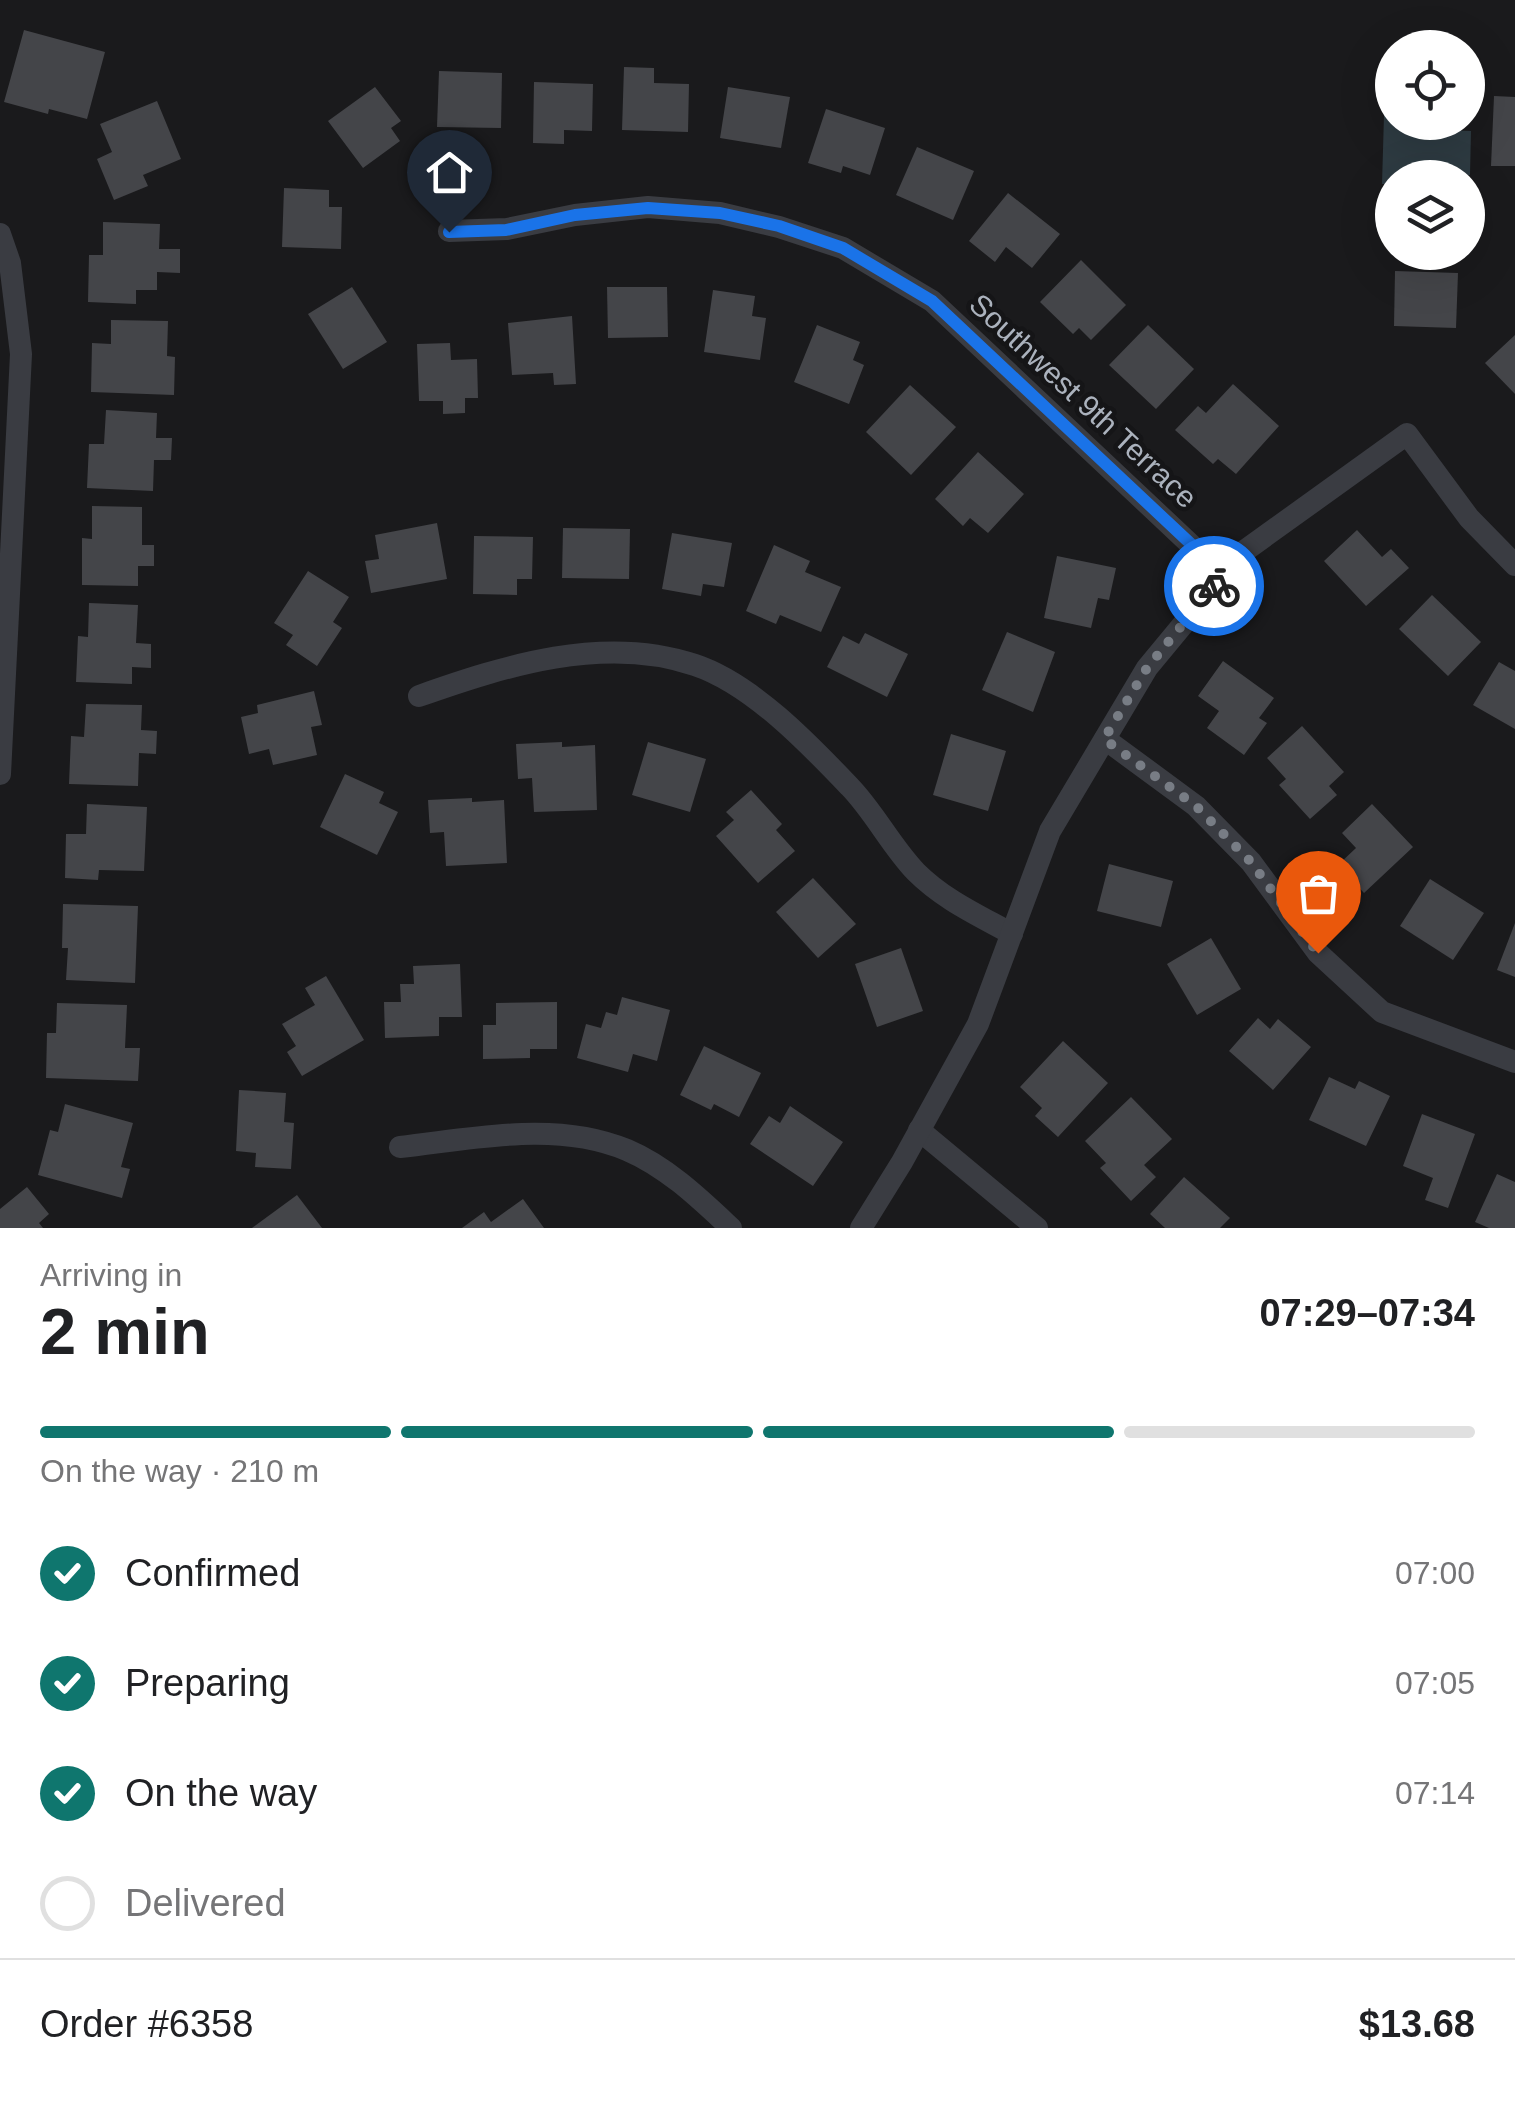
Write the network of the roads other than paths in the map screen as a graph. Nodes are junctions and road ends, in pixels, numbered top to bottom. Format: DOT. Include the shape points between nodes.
graph roads {
  1 [pos="449,232"];
  2 [pos="0,234"];
  3 [pos="1515,564"];
  4 [pos="1224,575"];
  5 [pos="418,696"];
  6 [pos="1104,739"];
  7 [pos="1,753"];
  8 [pos="0,774"];
  9 [pos="1012,934"];
  10 [pos="1515,1062"];
  11 [pos="919,1130"];
  12 [pos="400,1148"];
  13 [pos="731,1228"];
  14 [pos="860,1228"];
  15 [pos="1037,1228"];
  1 -- 4 [label="street, Southwest 9th Terrace" via="648,208 720,213 843,248 932,301"];
  2 -- 7 [label="street" via="22,354"];
  3 -- 4 [label="street" via="1468,518 1407,434 1243,552"];
  4 -- 6 [label="street" via="1147,668"];
  5 -- 9 [label="street" via="530,660 580,653 695,665 746,691 784,724 852,790 914,870 945,898"];
  6 -- 9 [label="street" via="1050,831"];
  6 -- 10 [label="street" via="1196,806 1251,862 1318,953 1382,1012"];
  7 -- 8 [label="street"];
  9 -- 11 [label="street" via="978,1024"];
  11 -- 14 [label="street"];
  11 -- 15 [label="street"];
  12 -- 13 [label="street" via="562,1134 628,1150 686,1186"];
}
